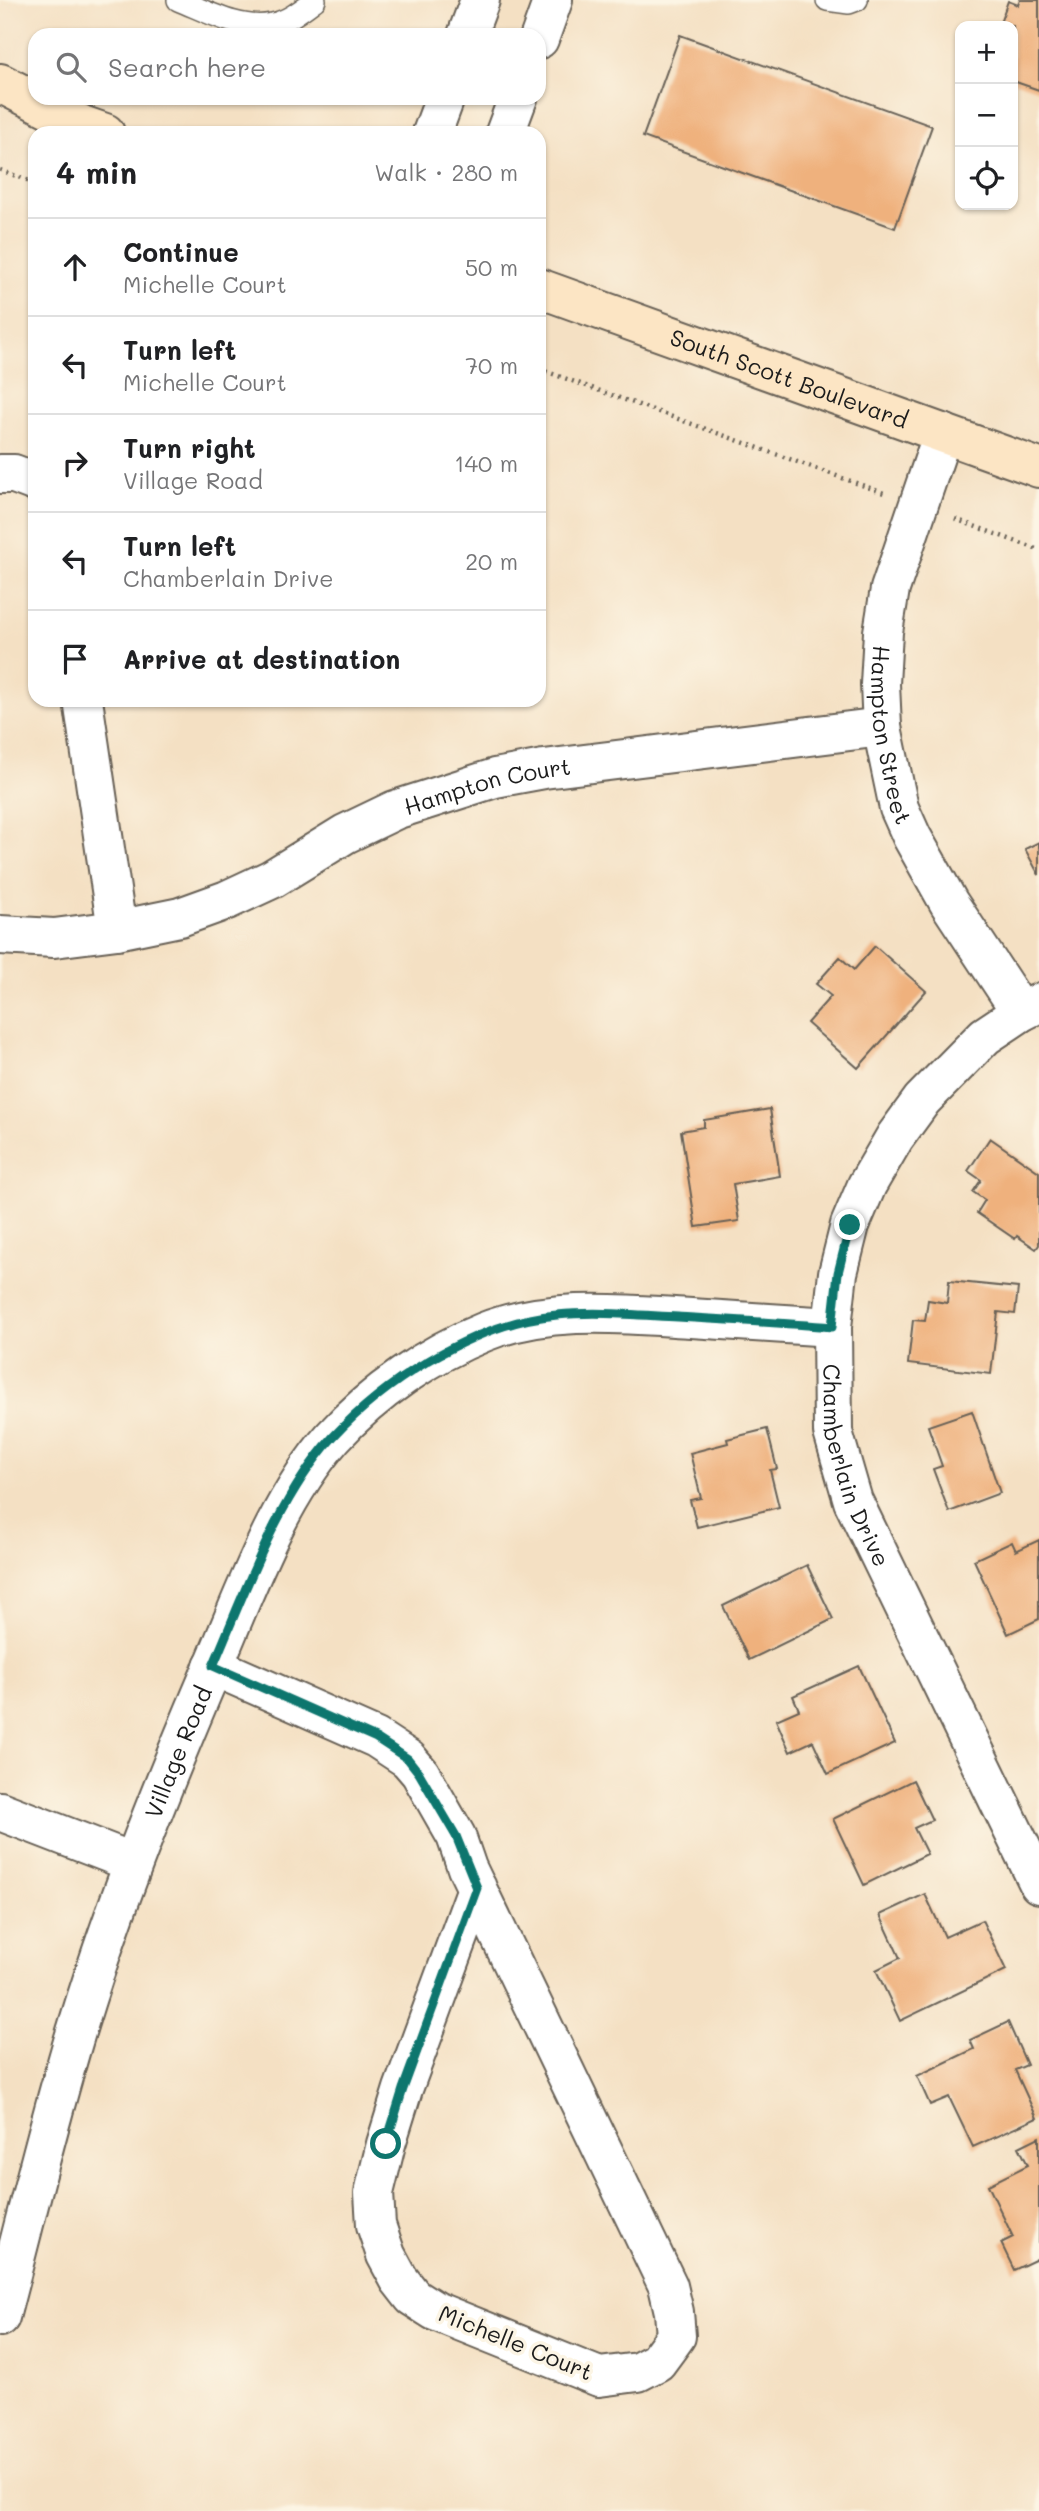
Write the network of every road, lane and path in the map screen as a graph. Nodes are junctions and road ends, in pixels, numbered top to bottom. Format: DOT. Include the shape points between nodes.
graph roads {
  1 [pos="178,0"];
  2 [pos="315,0"];
  3 [pos="480,0"];
  4 [pos="553,0"];
  5 [pos="827,0"];
  6 [pos="857,0"];
  7 [pos="470,28"];
  8 [pos="543,28"];
  9 [pos="0,83"];
  10 [pos="28,97"];
  11 [pos="44,105"];
  12 [pos="442,105"];
  13 [pos="515,105"];
  14 [pos="0,114"];
  15 [pos="74,126"];
  16 [pos="87,126"];
  17 [pos="435,126"];
  18 [pos="508,126"];
  19 [pos="0,170"];
  20 [pos="28,180"];
  21 [pos="546,291"];
  22 [pos="546,372"];
  23 [pos="943,433"];
  24 [pos="1039,468"];
  25 [pos="0,474"];
  26 [pos="28,479"];
  27 [pos="919,506"];
  28 [pos="1039,550"];
  29 [pos="84,707"];
  30 [pos="882,727"];
  31 [pos="117,930"];
  32 [pos="0,935"];
  33 [pos="1030,1007"];
  34 [pos="832,1327"];
  35 [pos="213,1666"];
  36 [pos="0,1811"];
  37 [pos="132,1862"];
  38 [pos="1039,1884"];
  39 [pos="477,1888"];
  40 [pos="0,2316"];
  1 -- 2 [label="lane" via="245,25 273,24"];
  3 -- 7 [label="street"];
  4 -- 8 [label="street"];
  5 -- 6 [label="lane"];
  9 -- 10 [label="main road"];
  11 -- 16 [label="main road"];
  12 -- 17 [label="street"];
  13 -- 18 [label="street"];
  14 -- 15 [label="main road"];
  19 -- 20 [label="path"];
  21 -- 23 [label="main road, South Scott Boulevard"];
  22 -- 27 [label="path"];
  23 -- 24 [label="main road, South Scott Boulevard"];
  23 -- 27 [label="street, Hampton Street"];
  25 -- 26 [label="street"];
  27 -- 28 [label="path"];
  27 -- 30 [label="street, Hampton Street" via="890,589 883,632"];
  29 -- 31 [label="street"];
  30 -- 31 [label="street, Hampton Court" via="495,778 395,810 226,900 180,917"];
  30 -- 33 [label="street, Hampton Street" via="900,807 912,837 949,903"];
  31 -- 32 [label="street, Hampton Court" via="54,937"];
  33 -- 34 [label="street, Chamberlain Drive" via="985,1036 950,1069 895,1137 850,1225"];
  34 -- 35 [label="street, Village Road" via="627,1314 557,1315 485,1331 441,1354 363,1407 304,1475"];
  34 -- 38 [label="street, Chamberlain Drive" via="833,1432 853,1502"];
  35 -- 37 [label="street, Village Road"];
  35 -- 39 [label="street, Michelle Court" via="376,1738 408,1759 456,1836"];
  36 -- 37 [label="street"];
  37 -- 40 [label="street, Village Road" via="78,2024"];
  39 -- 39 [label="street, Michelle Court" via="386,2144 374,2193 376,2225 399,2279 413,2297 435,2311 599,2377 638,2372 657,2362 676,2336 668,2286"];
}
